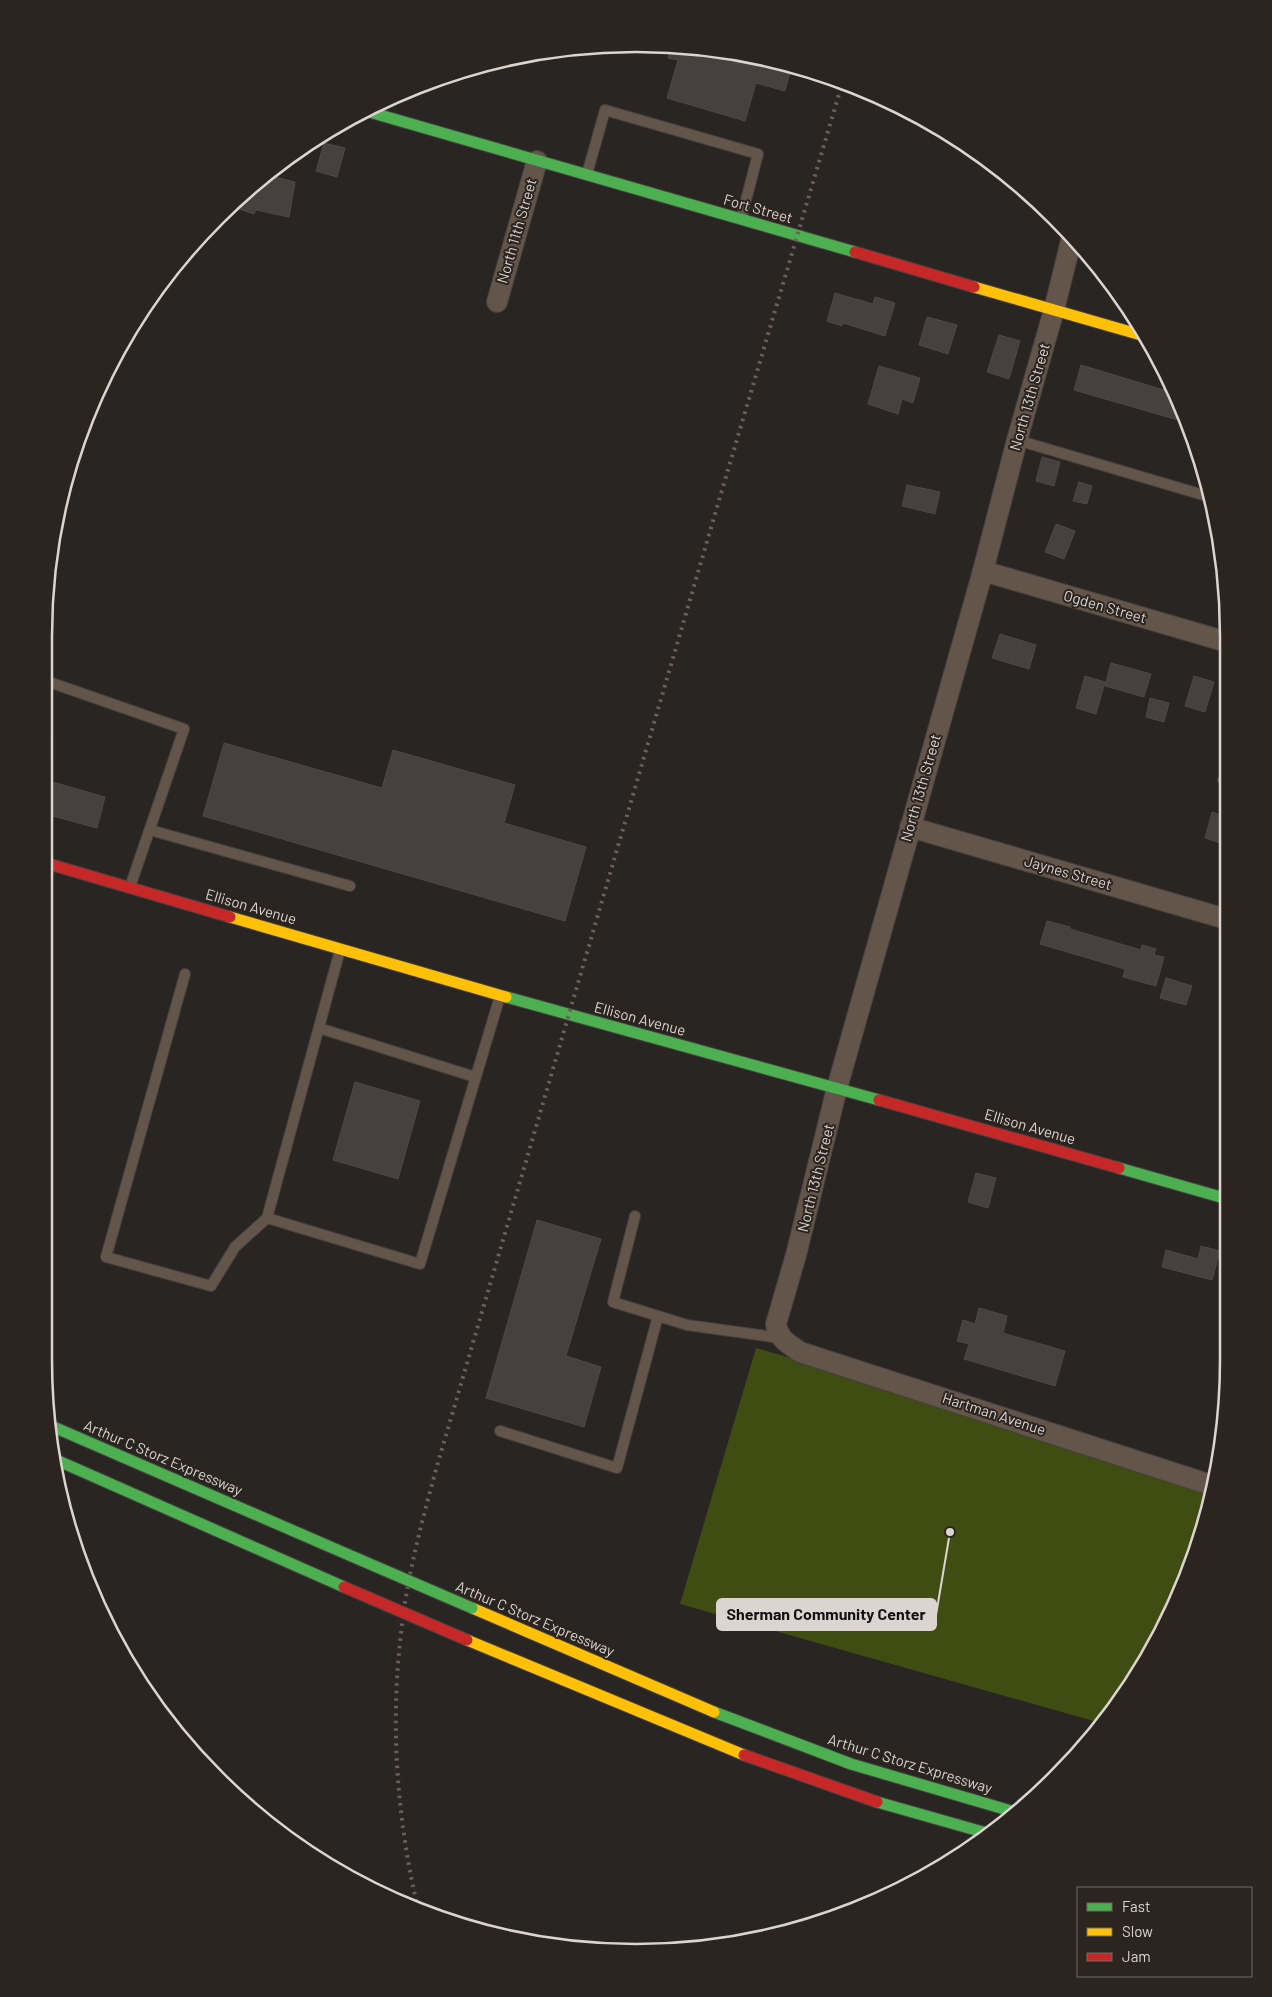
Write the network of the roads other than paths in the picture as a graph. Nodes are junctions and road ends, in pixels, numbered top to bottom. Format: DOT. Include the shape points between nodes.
graph roads {
  1 [pos="376,114"];
  2 [pos="538,161"];
  3 [pos="586,175"];
  4 [pos="741,220"];
  5 [pos="1070,246"];
  6 [pos="496,302"];
  7 [pos="1054,310"];
  8 [pos="1134,333"];
  9 [pos="1017,440"];
  10 [pos="1202,495"];
  11 [pos="983,571"];
  12 [pos="1220,640"];
  13 [pos="52,683"];
  14 [pos="910,827"];
  15 [pos="150,830"];
  16 [pos="52,865"];
  17 [pos="350,886"];
  18 [pos="130,888"];
  19 [pos="1220,917"];
  20 [pos="341,949"];
  21 [pos="185,974"];
  22 [pos="500,996"];
  23 [pos="319,1028"];
  24 [pos="475,1077"];
  25 [pos="837,1088"];
  26 [pos="1220,1197"];
  27 [pos="635,1216"];
  28 [pos="267,1218"];
  29 [pos="658,1316"];
  30 [pos="781,1338"];
  31 [pos="56,1428"];
  32 [pos="500,1431"];
  33 [pos="62,1463"];
  34 [pos="1206,1483"];
  35 [pos="1008,1810"];
  36 [pos="980,1832"];
  1 -- 2 [label="main road, Fort Street"];
  2 -- 3 [label="main road, Fort Street"];
  2 -- 6 [label="street, North 11th Street"];
  3 -- 4 [label="main road, Fort Street"];
  3 -- 4 [label="lane" via="605,110 758,154"];
  4 -- 7 [label="main road, Fort Street"];
  5 -- 7 [label="street, North 13th Street"];
  7 -- 8 [label="main road, Fort Street"];
  7 -- 9 [label="street, North 13th Street"];
  9 -- 10 [label="lane"];
  9 -- 11 [label="street, North 13th Street"];
  11 -- 12 [label="street, Ogden Street"];
  11 -- 14 [label="street, North 13th Street"];
  13 -- 15 [label="lane" via="184,729"];
  14 -- 19 [label="street, Jaynes Street"];
  14 -- 25 [label="street, North 13th Street"];
  15 -- 17 [label="lane"];
  15 -- 18 [label="lane"];
  16 -- 18 [label="main road, Ellison Avenue"];
  18 -- 20 [label="main road, Ellison Avenue"];
  20 -- 22 [label="main road, Ellison Avenue"];
  20 -- 23 [label="lane"];
  21 -- 28 [label="lane" via="106,1257 211,1286 235,1247"];
  22 -- 24 [label="lane"];
  22 -- 25 [label="main road, Ellison Avenue"];
  23 -- 24 [label="lane"];
  23 -- 28 [label="lane"];
  24 -- 28 [label="lane" via="420,1264"];
  25 -- 26 [label="main road, Ellison Avenue"];
  25 -- 30 [label="street, North 13th Street" via="776,1324"];
  27 -- 29 [label="lane" via="613,1302"];
  29 -- 30 [label="lane" via="687,1325"];
  29 -- 32 [label="lane" via="617,1468"];
  30 -- 34 [label="street, Hartman Avenue" via="800,1352"];
  31 -- 35 [label="main road, Arthur C Storz Expressway, bridge" via="757,1729 860,1766"];
  33 -- 36 [label="main road, bridge" via="467,1640 749,1757 840,1790"];
}
